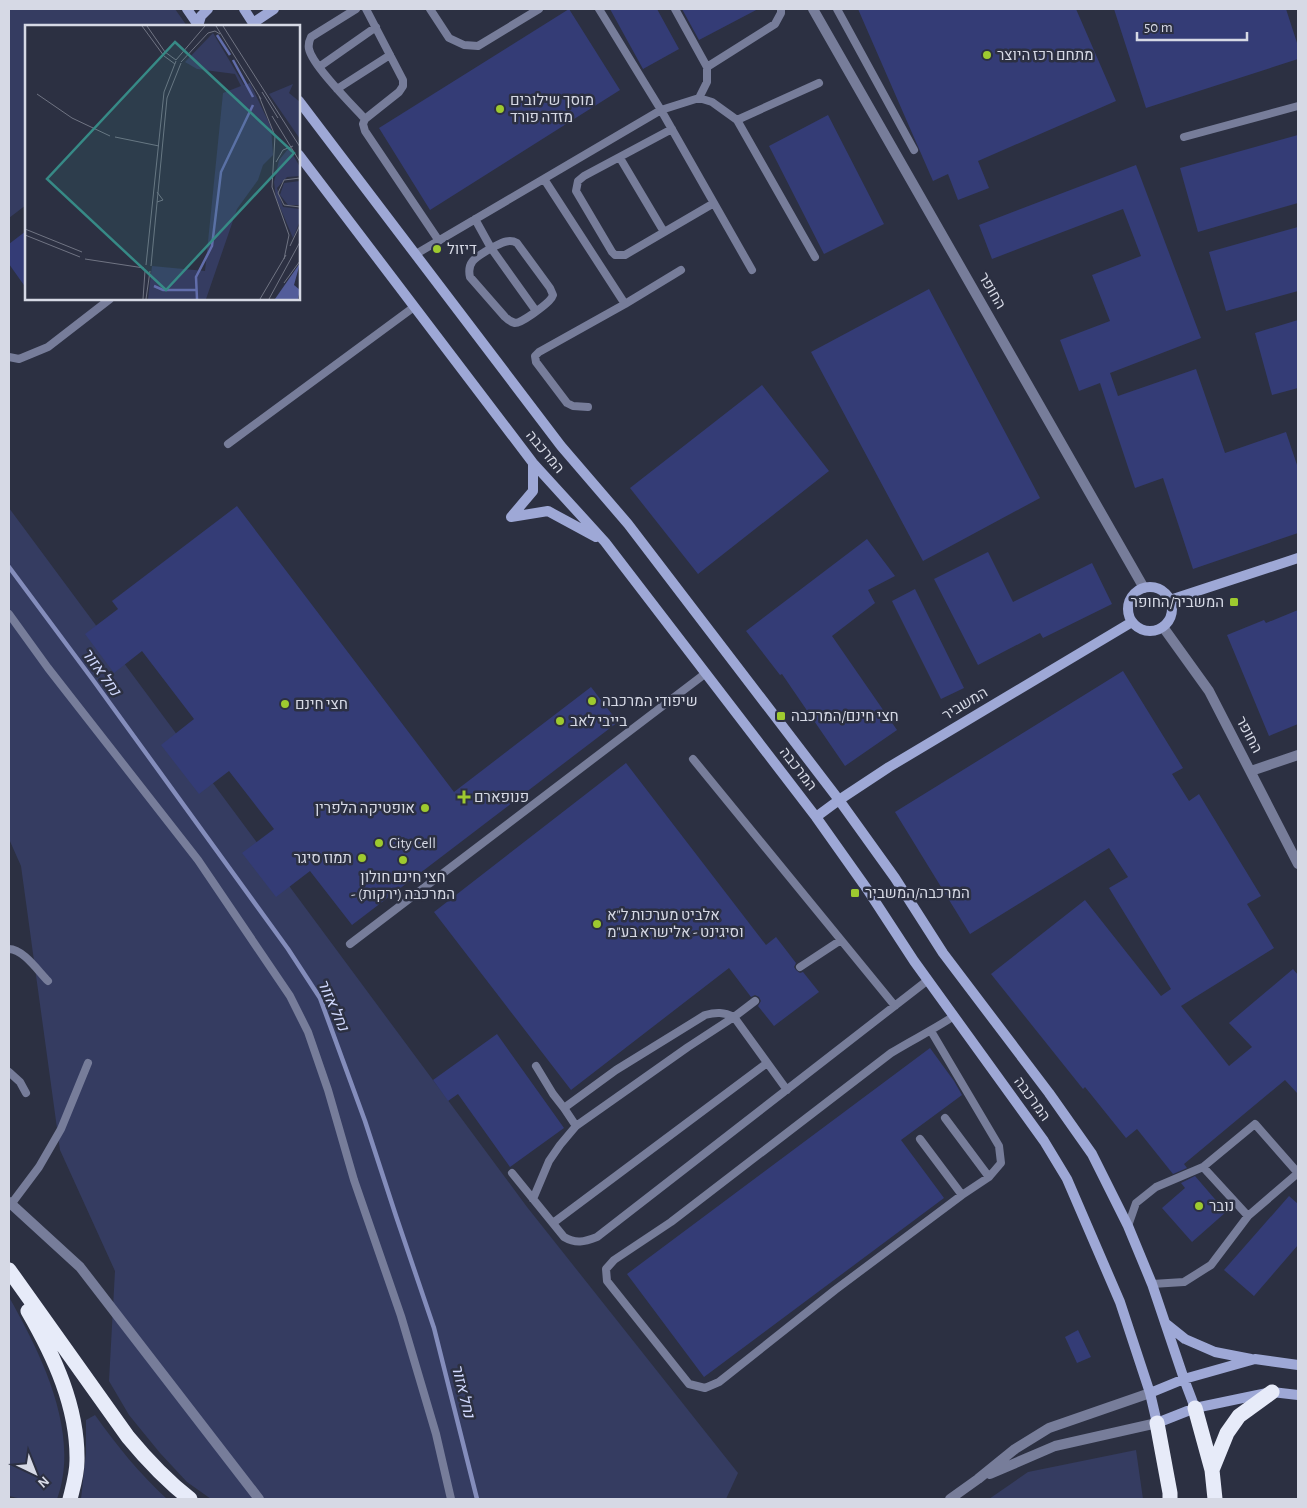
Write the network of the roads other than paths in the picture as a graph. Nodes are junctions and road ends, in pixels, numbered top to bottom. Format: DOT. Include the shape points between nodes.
graph roads {
  1 [pos="188,9"];
  2 [pos="208,9"];
  3 [pos="245,9"];
  4 [pos="274,9"];
  5 [pos="356,9"];
  6 [pos="366,9"];
  7 [pos="430,9"];
  8 [pos="539,9"];
  9 [pos="599,9"];
  10 [pos="675,9"];
  11 [pos="781,9"];
  12 [pos="814,9"];
  13 [pos="837,9"];
  14 [pos="254,24"];
  15 [pos="197,25"];
  16 [pos="198,25"];
  17 [pos="376,28"];
  18 [pos="390,55"];
  19 [pos="319,66"];
  20 [pos="707,67"];
  21 [pos="818,83"];
  22 [pos="337,89"];
  23 [pos="699,98"];
  24 [pos="300,102"];
  25 [pos="1298,106"];
  26 [pos="662,110"];
  27 [pos="365,119"];
  28 [pos="737,120"];
  29 [pos="672,129"];
  30 [pos="1184,137"];
  31 [pos="914,150"];
  32 [pos="300,155"];
  33 [pos="620,158"];
  34 [pos="544,179"];
  35 [pos="714,203"];
  36 [pos="475,219"];
  37 [pos="664,232"];
  38 [pos="438,241"];
  39 [pos="491,248"];
  40 [pos="416,254"];
  41 [pos="815,257"];
  42 [pos="681,270"];
  43 [pos="752,270"];
  44 [pos="109,300"];
  45 [pos="625,304"];
  46 [pos="414,307"];
  47 [pos="536,311"];
  48 [pos="9,357"];
  49 [pos="588,408"];
  50 [pos="228,444"];
  51 [pos="533,463"];
  52 [pos="605,542"];
  53 [pos="1298,558"];
  54 [pos="1144,588"];
  55 [pos="1170,600"];
  56 [pos="9,614"];
  57 [pos="1132,622"];
  58 [pos="1163,627"];
  59 [pos="706,673"];
  60 [pos="1298,755"];
  61 [pos="693,759"];
  62 [pos="1251,771"];
  63 [pos="839,800"];
  64 [pos="816,817"];
  65 [pos="1298,864"];
  66 [pos="841,940"];
  67 [pos="350,944"];
  68 [pos="9,949"];
  69 [pos="800,967"];
  70 [pos="928,980"];
  71 [pos="48,981"];
  72 [pos="755,1001"];
  73 [pos="895,1006"];
  74 [pos="954,1016"];
  75 [pos="734,1017"];
  76 [pos="931,1031"];
  77 [pos="88,1063"];
  78 [pos="766,1063"];
  79 [pos="536,1066"];
  80 [pos="9,1072"];
  81 [pos="787,1090"];
  82 [pos="26,1092"];
  83 [pos="564,1108"];
  84 [pos="945,1118"];
  85 [pos="576,1126"];
  86 [pos="920,1139"];
  87 [pos="1203,1167"];
  88 [pos="512,1173"];
  89 [pos="989,1177"];
  90 [pos="962,1195"];
  91 [pos="533,1199"];
  92 [pos="10,1202"];
  93 [pos="1248,1216"];
  94 [pos="553,1223"];
  95 [pos="1128,1226"];
  96 [pos="9,1270"];
  97 [pos="9,1278"];
  98 [pos="1152,1284"];
  99 [pos="1165,1323"];
  100 [pos="1255,1359"];
  101 [pos="1298,1365"];
  102 [pos="1184,1379"];
  103 [pos="1272,1392"];
  104 [pos="1150,1393"];
  105 [pos="1298,1395"];
  106 [pos="1195,1408"];
  107 [pos="1158,1423"];
  108 [pos="1212,1470"];
  109 [pos="978,1480"];
  110 [pos="70,1499"];
  111 [pos="190,1499"];
  112 [pos="259,1499"];
  113 [pos="451,1499"];
  114 [pos="950,1499"];
  115 [pos="1170,1499"];
  116 [pos="1215,1499"];
  1 -- 15 [label="street"];
  2 -- 16 [label="street"];
  3 -- 14 [label="street"];
  4 -- 14 [label="street"];
  5 -- 19 [label="lane" via="311,38 309,50"];
  6 -- 17 [label="lane"];
  7 -- 8 [label="lane" via="450,38 464,46 478,46"];
  9 -- 26 [label="lane"];
  10 -- 20 [label="lane"];
  11 -- 20 [label="lane" via="775,24"];
  12 -- 54 [label="street, החופר"];
  13 -- 31 [label="lane"];
  17 -- 18 [label="lane"];
  17 -- 19 [label="lane"];
  18 -- 22 [label="lane"];
  18 -- 27 [label="lane" via="403,86"];
  19 -- 22 [label="lane"];
  20 -- 23 [label="lane" via="707,82"];
  21 -- 28 [label="lane"];
  22 -- 27 [label="lane"];
  23 -- 26 [label="lane"];
  23 -- 28 [label="lane" via="712,102"];
  24 -- 40 [label="street, המרכבה"];
  25 -- 30 [label="lane"];
  26 -- 29 [label="lane"];
  26 -- 34 [label="lane"];
  27 -- 38 [label="lane" via="365,131"];
  28 -- 41 [label="lane"];
  29 -- 33 [label="lane"];
  29 -- 35 [label="lane"];
  32 -- 46 [label="street, המרכבה"];
  33 -- 37 [label="lane"];
  33 -- 37 [label="lane" via="578,180 576,191 598,229 612,252 620,256"];
  34 -- 36 [label="lane"];
  34 -- 45 [label="lane"];
  35 -- 37 [label="lane"];
  35 -- 43 [label="lane"];
  36 -- 38 [label="lane"];
  36 -- 39 [label="lane"];
  38 -- 40 [label="lane"];
  39 -- 47 [label="lane"];
  39 -- 47 [label="lane" via="512,240 517,243 550,288 553,294 550,300"];
  39 -- 47 [label="lane" via="474,259 470,277 510,321 521,322"];
  40 -- 63 [label="street, המרכבה"];
  42 -- 45 [label="lane"];
  44 -- 48 [label="lane" via="48,347 19,359"];
  45 -- 49 [label="lane" via="535,356 536,362 567,403"];
  46 -- 50 [label="lane"];
  46 -- 51 [label="street, המרכבה"];
  51 -- 52 [label="street, המרכבה"];
  51 -- 52 [label="street" via="533,491 511,517 548,511"];
  52 -- 59 [label="street, המרכבה"];
  53 -- 55 [label="street"];
  54 -- 55 [label="street" via="1159,589"];
  54 -- 57 [label="street" via="1137,591 1129,602"];
  55 -- 58 [label="street" via="1172,614"];
  56 -- 113 [label="lane" via="198,860 290,996 308,1032 401,1316 436,1434"];
  57 -- 58 [label="street" via="1143,630"];
  57 -- 63 [label="street, המשביר"];
  58 -- 62 [label="street, החופר" via="1209,692"];
  59 -- 64 [label="street, המרכבה"];
  59 -- 67 [label="lane"];
  60 -- 62 [label="street"];
  61 -- 66 [label="lane"];
  62 -- 65 [label="street, החופר"];
  63 -- 64 [label="street, המשביר"];
  63 -- 95 [label="street, המרכבה" via="943,953 1092,1154"];
  64 -- 70 [label="street, המרכבה"];
  66 -- 69 [label="lane"];
  66 -- 73 [label="lane"];
  68 -- 71 [label="lane" via="20,952"];
  70 -- 73 [label="lane"];
  70 -- 74 [label="street, המרכבה"];
  72 -- 75 [label="lane"];
  73 -- 81 [label="lane"];
  74 -- 76 [label="lane"];
  74 -- 104 [label="street, המרכבה" via="1044,1141 1067,1179 1120,1302"];
  75 -- 78 [label="lane"];
  75 -- 83 [label="lane" via="716,1012 705,1015 616,1070"];
  75 -- 85 [label="lane"];
  76 -- 89 [label="lane" via="999,1146 1001,1163"];
  76 -- 90 [label="lane" via="891,1053 671,1222 614,1260 606,1269 606,1281 689,1384 705,1388 719,1382"];
  77 -- 92 [label="lane" via="61,1128 39,1167"];
  78 -- 81 [label="lane"];
  78 -- 94 [label="lane"];
  79 -- 83 [label="lane"];
  80 -- 82 [label="lane"];
  81 -- 94 [label="lane" via="597,1237 574,1242 564,1237"];
  83 -- 85 [label="lane"];
  84 -- 89 [label="lane"];
  85 -- 91 [label="lane" via="548,1161"];
  86 -- 90 [label="lane"];
  87 -- 93 [label="lane"];
  87 -- 93 [label="lane" via="1255,1124 1298,1174"];
  87 -- 95 [label="lane" via="1156,1187 1136,1203"];
  88 -- 91 [label="lane"];
  89 -- 90 [label="lane"];
  91 -- 94 [label="lane"];
  92 -- 112 [label="street" via="80,1267"];
  93 -- 98 [label="lane" via="1211,1265 1184,1282"];
  95 -- 98 [label="street, המרכבה"];
  96 -- 111 [label="highway" via="128,1437 166,1479"];
  97 -- 110 [label="highway" via="41,1334 65,1389 76,1437 77,1462"];
  98 -- 99 [label="street, המרכבה"];
  99 -- 100 [label="street" via="1185,1338 1215,1352"];
  99 -- 102 [label="street, המרכבה"];
  100 -- 101 [label="street"];
  100 -- 102 [label="street"];
  102 -- 104 [label="street"];
  102 -- 106 [label="street, המרכבה"];
  103 -- 105 [label="street"];
  103 -- 106 [label="street"];
  103 -- 108 [label="highway" via="1239,1416 1227,1433"];
  104 -- 107 [label="street, המרכבה"];
  104 -- 109 [label="street" via="1049,1428 1016,1449"];
  106 -- 107 [label="street"];
  106 -- 108 [label="highway"];
  107 -- 109 [label="street" via="1055,1446"];
  107 -- 115 [label="highway"];
  108 -- 116 [label="highway"];
  109 -- 114 [label="street"];
}
